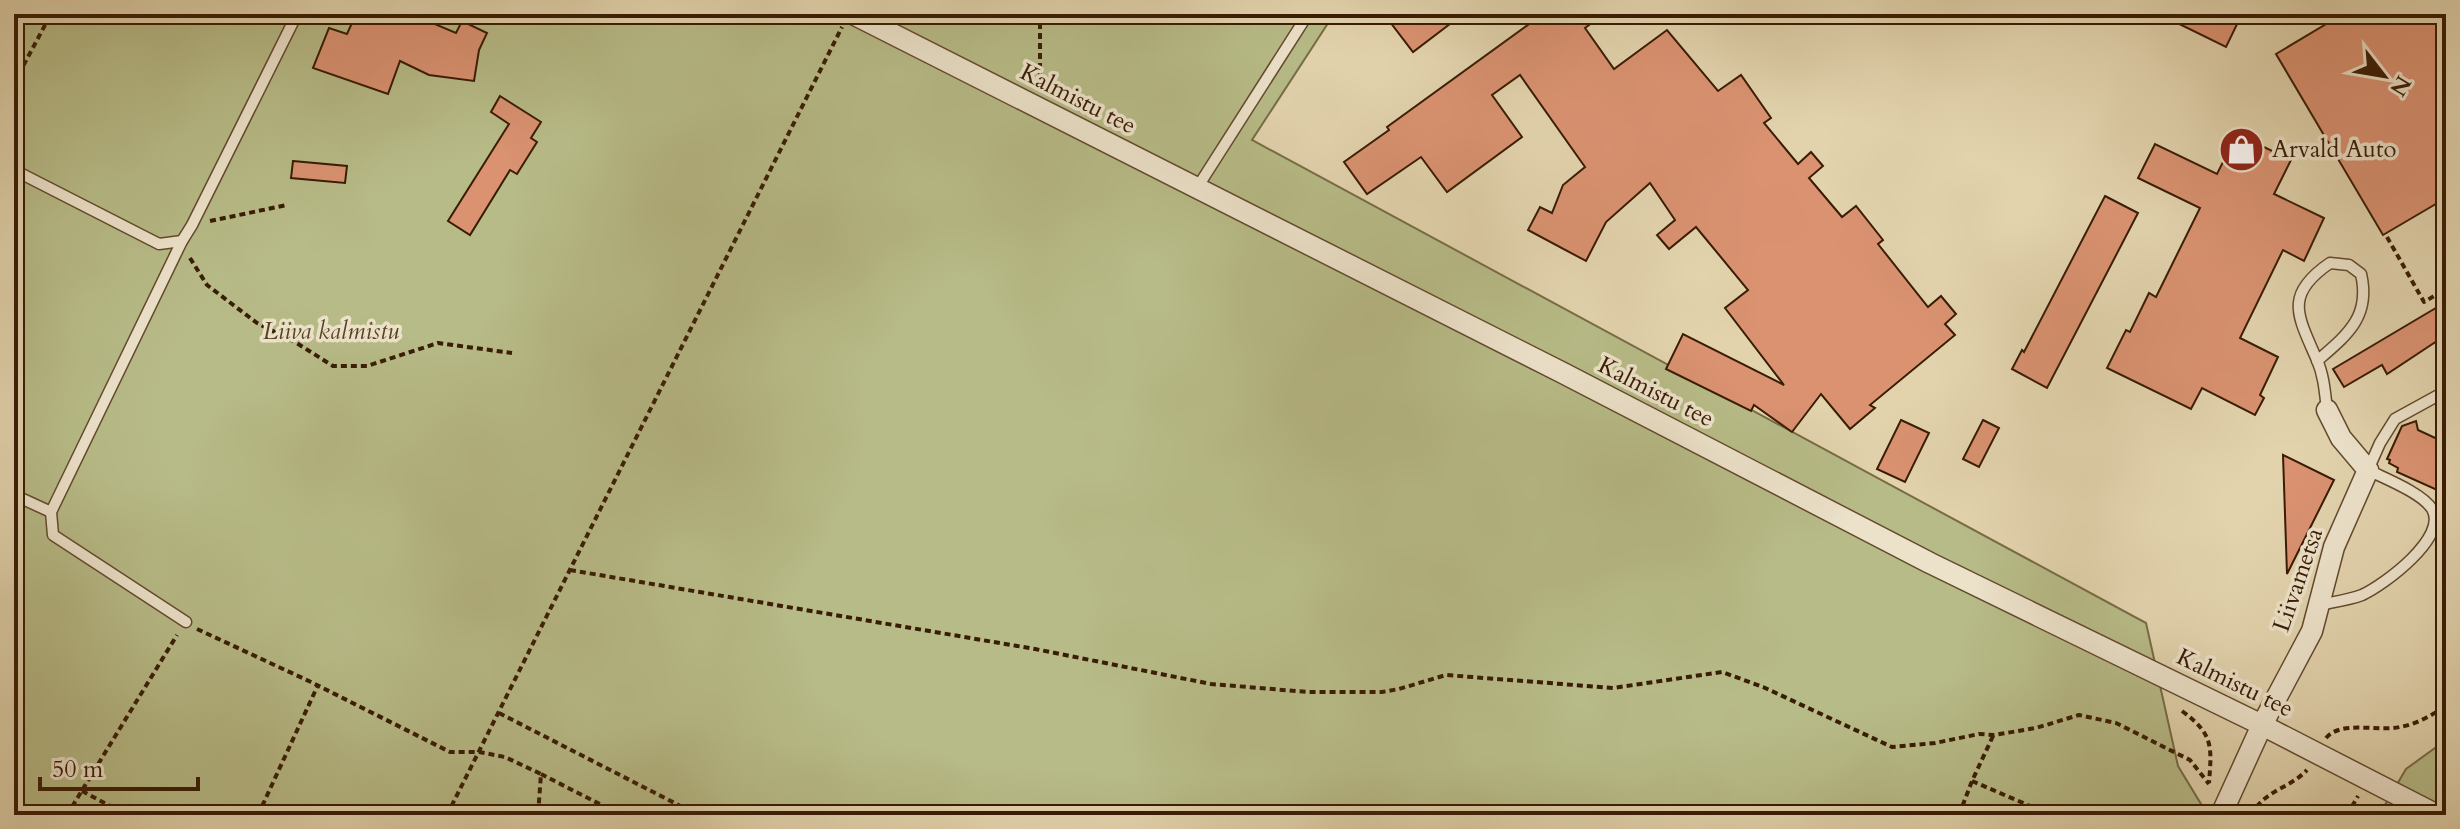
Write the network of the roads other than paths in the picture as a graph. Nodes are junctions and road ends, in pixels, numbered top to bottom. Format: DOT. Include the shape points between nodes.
graph roads {
  1 [pos="297,14"];
  2 [pos="850,14"];
  3 [pos="1308,14"];
  4 [pos="14,170"];
  5 [pos="1197,188"];
  6 [pos="182,241"];
  7 [pos="2317,361"];
  8 [pos="2446,391"];
  9 [pos="2327,410"];
  10 [pos="2368,470"];
  11 [pos="14,495"];
  12 [pos="51,512"];
  13 [pos="2319,605"];
  14 [pos="186,622"];
  15 [pos="2262,725"];
  16 [pos="2225,806"];
  17 [pos="2437,815"];
  1 -- 6 [label="lane"];
  2 -- 5 [label="street, Kalmistu tee"];
  3 -- 5 [label="lane"];
  4 -- 6 [label="lane" via="159,244"];
  5 -- 15 [label="street, Kalmistu tee" via="1930,563"];
  6 -- 12 [label="lane"];
  7 -- 7 [label="lane" via="2297,307 2300,291 2330,263 2349,265 2361,274 2363,304 2345,337"];
  7 -- 9 [label="lane"];
  8 -- 10 [label="lane" via="2395,419"];
  9 -- 10 [label="street" via="2341,438"];
  10 -- 13 [label="street, Liivametsa" via="2334,547"];
  10 -- 13 [label="lane" via="2423,500 2433,511 2434,523 2425,543 2400,571 2362,595"];
  11 -- 12 [label="lane"];
  12 -- 14 [label="lane" via="53,535"];
  13 -- 15 [label="street, Liivametsa" via="2312,631"];
  15 -- 16 [label="street, Liivametsa"];
  15 -- 17 [label="street, Kalmistu tee"];
}
